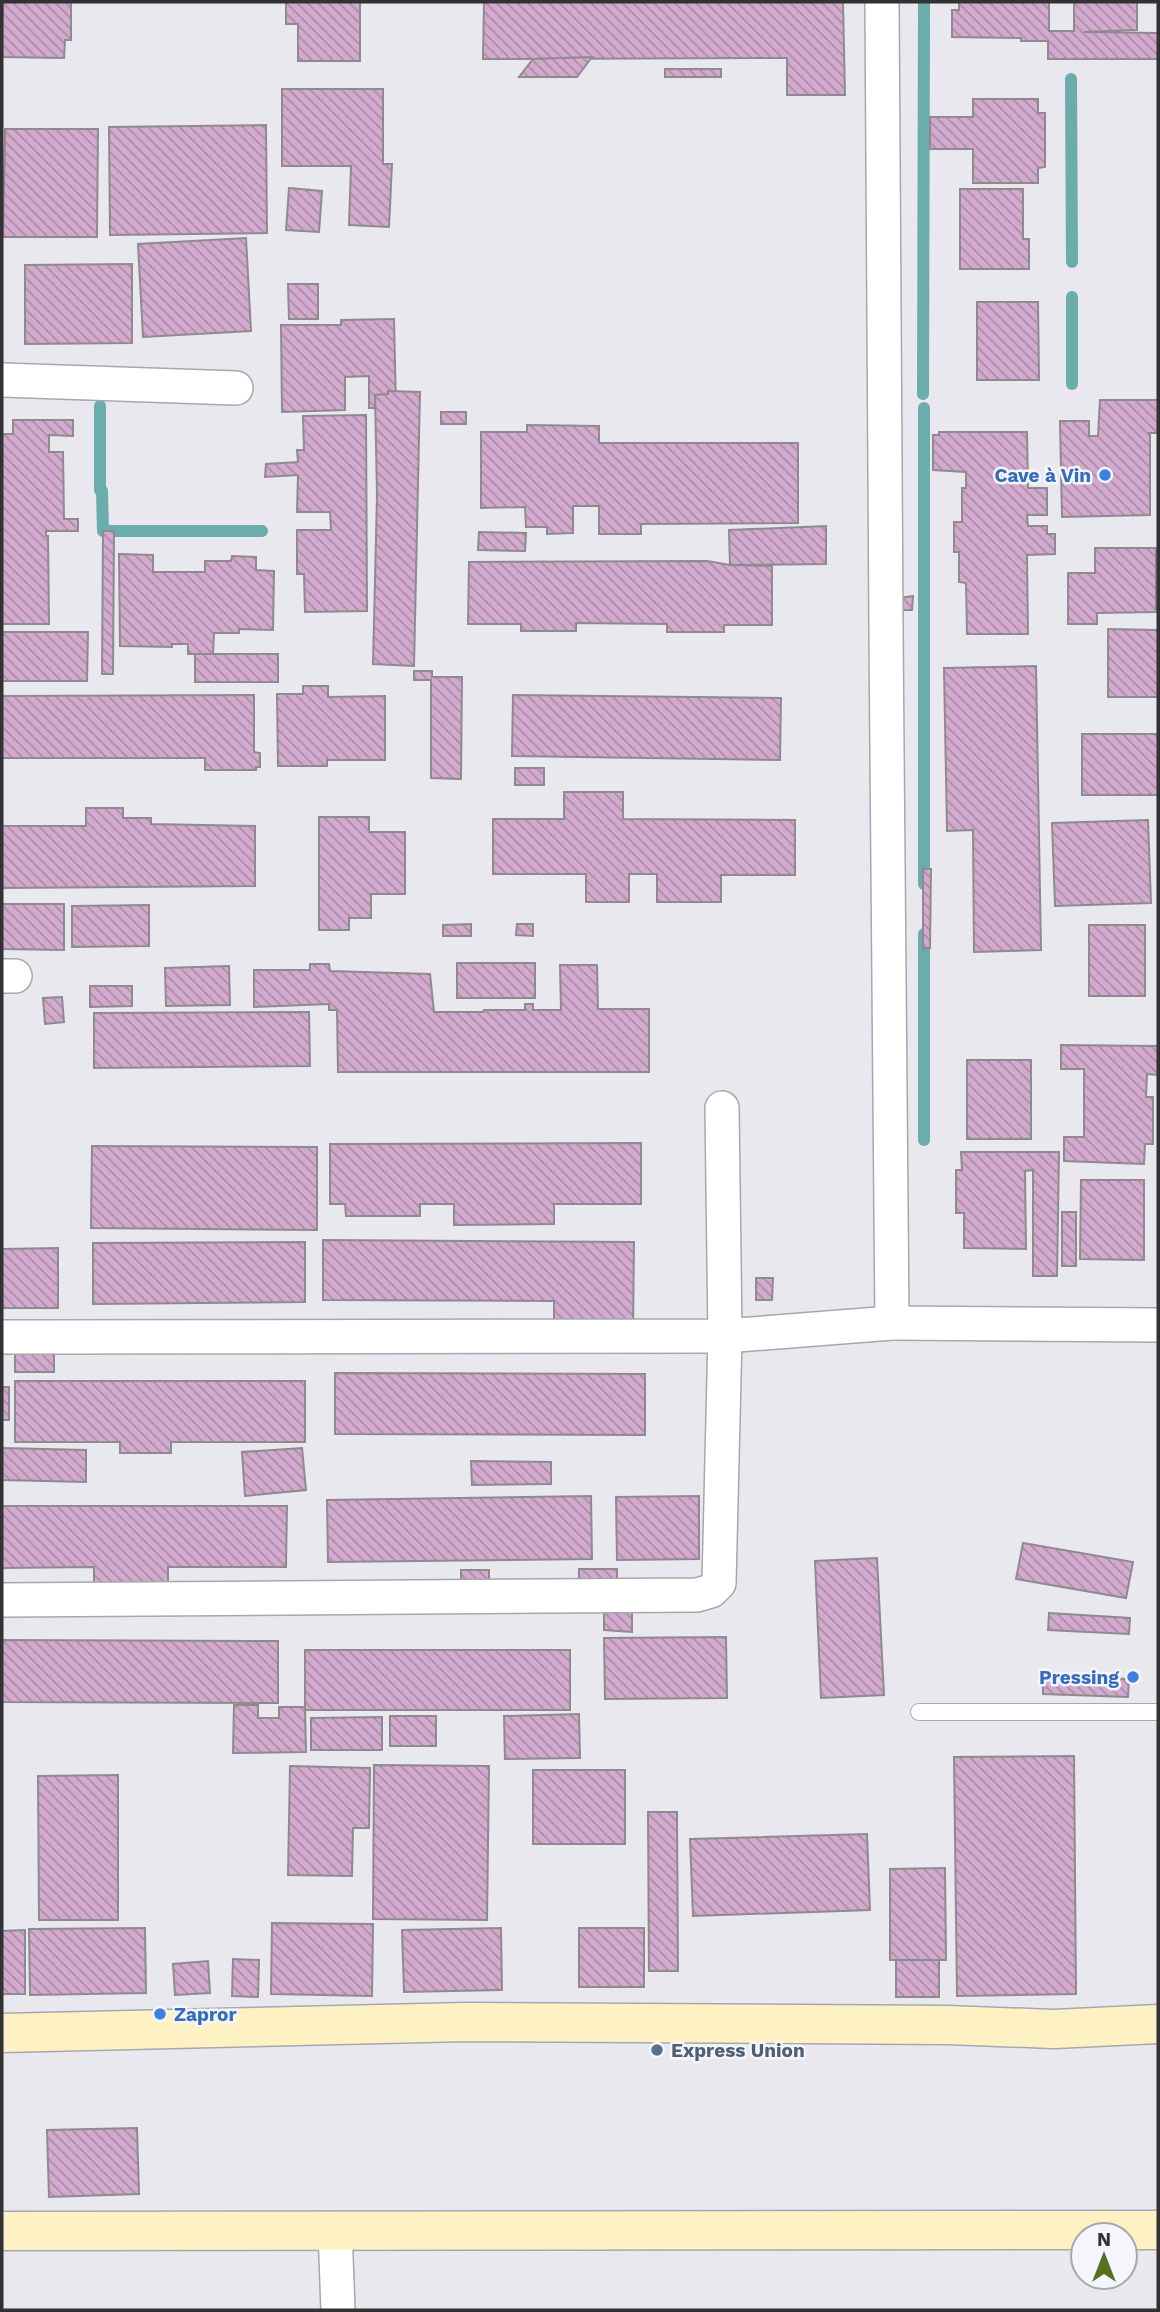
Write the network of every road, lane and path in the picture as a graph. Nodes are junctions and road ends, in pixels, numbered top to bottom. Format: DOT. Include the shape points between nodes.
graph roads {
  1 [pos="882,2"];
  2 [pos="2,380"];
  3 [pos="236,388"];
  4 [pos="722,1108"];
  5 [pos="891,1323"];
  6 [pos="1158,1325"];
  7 [pos="725,1336"];
  8 [pos="2,1337"];
  9 [pos="2,1600"];
  10 [pos="919,1712"];
  11 [pos="1158,1712"];
  12 [pos="1158,2024"];
  13 [pos="2,2033"];
  14 [pos="335,2230"];
  15 [pos="1158,2230"];
  16 [pos="2,2231"];
  17 [pos="341,2301"];
  1 -- 5 [label="street"];
  2 -- 3 [label="street"];
  4 -- 7 [label="street"];
  5 -- 6 [label="street"];
  5 -- 7 [label="street"];
  7 -- 8 [label="street"];
  7 -- 9 [label="street" via="719,1583 712,1591 697,1595"];
  10 -- 11 [label="lane"];
  12 -- 13 [label="main road" via="1054,2029 467,2022"];
  14 -- 15 [label="main road"];
  14 -- 16 [label="main road"];
  14 -- 17 [label="street"];
}
